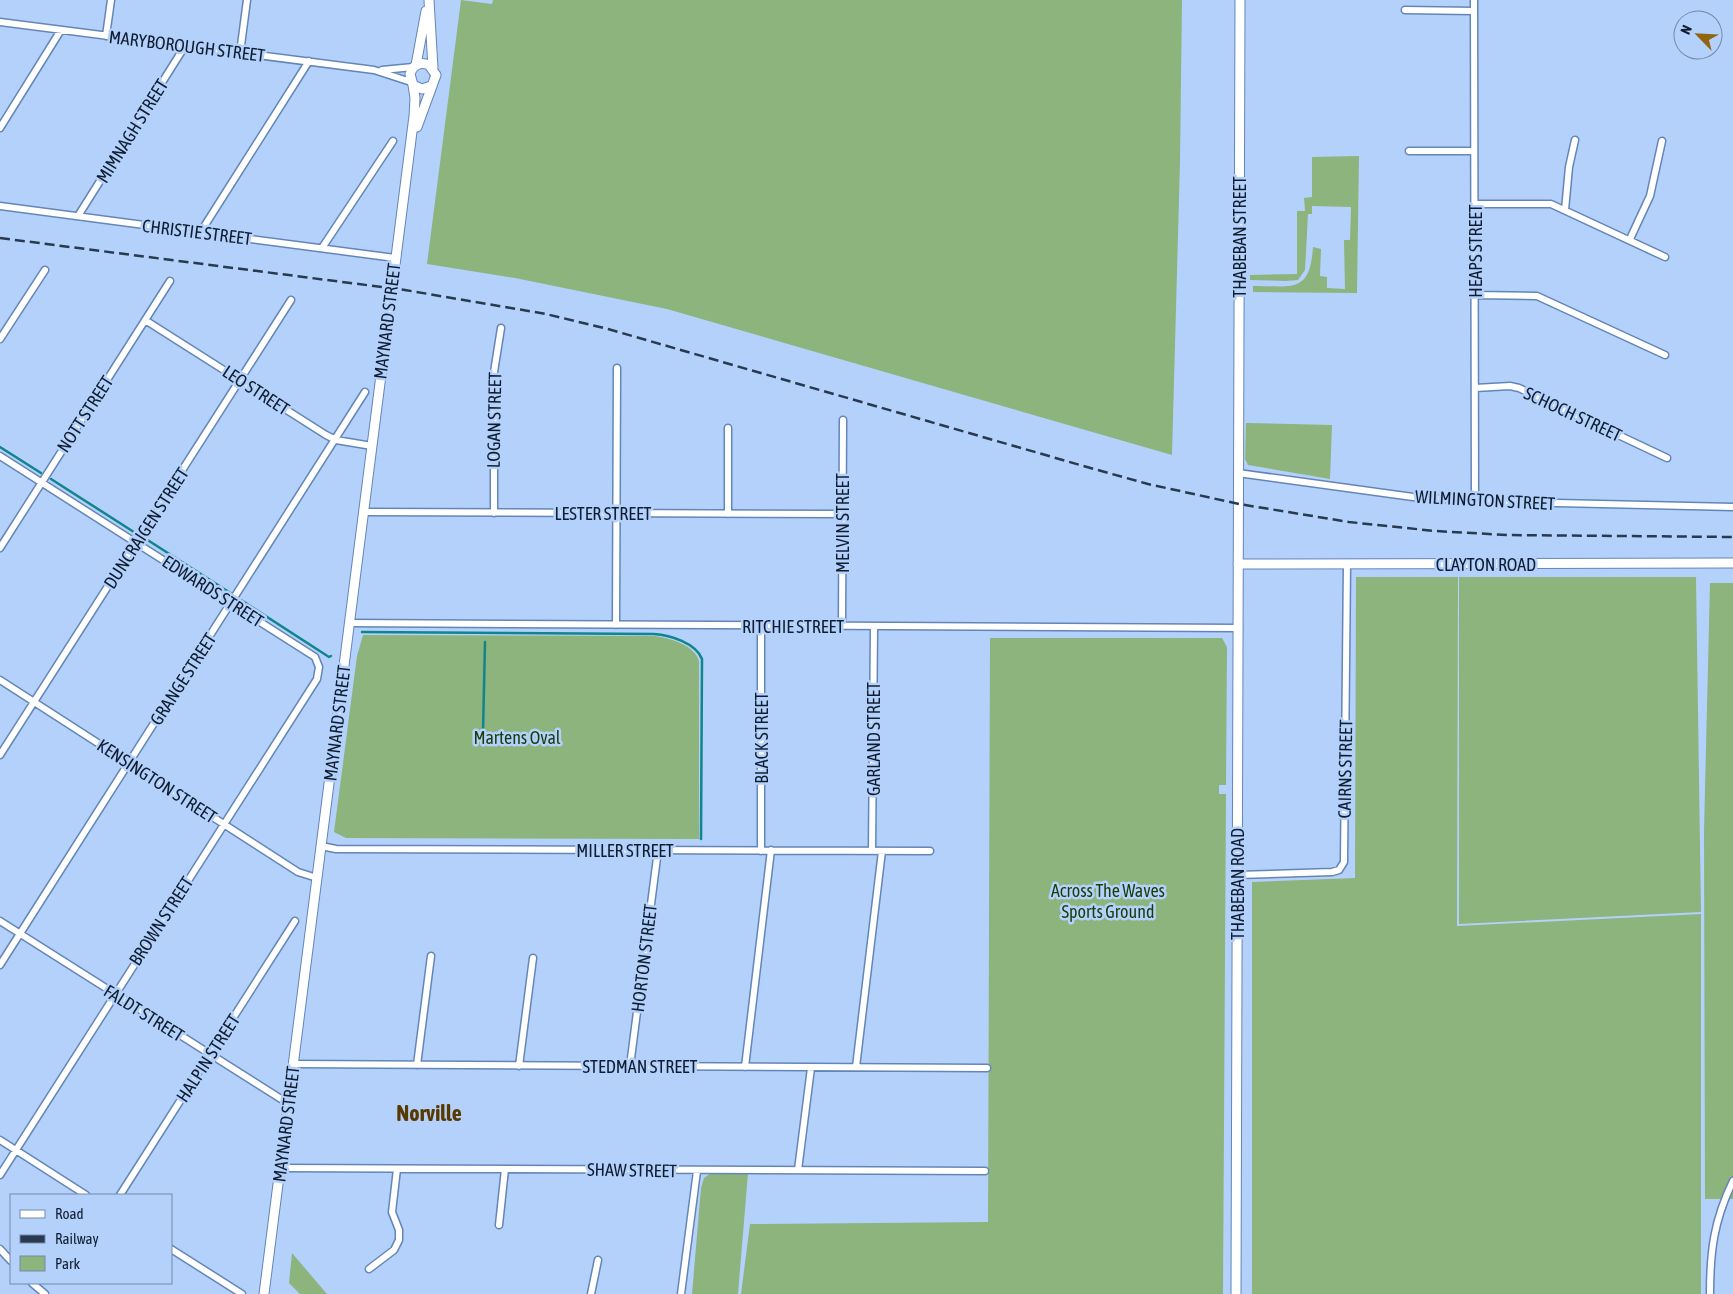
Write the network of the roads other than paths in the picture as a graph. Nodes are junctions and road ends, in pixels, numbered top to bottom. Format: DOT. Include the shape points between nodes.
graph roads {
  1 [pos="111,0"];
  2 [pos="247,0"];
  3 [pos="428,0"];
  4 [pos="1240,0"];
  5 [pos="1474,0"];
  6 [pos="1405,10"];
  7 [pos="1474,11"];
  8 [pos="0,22"];
  9 [pos="61,30"];
  10 [pos="106,36"];
  11 [pos="185,46"];
  12 [pos="240,53"];
  13 [pos="309,61"];
  14 [pos="415,66"];
  15 [pos="433,68"];
  16 [pos="374,70"];
  17 [pos="412,83"];
  18 [pos="431,86"];
  19 [pos="0,128"];
  20 [pos="1575,140"];
  21 [pos="393,141"];
  22 [pos="1662,141"];
  23 [pos="410,151"];
  24 [pos="1409,151"];
  25 [pos="1474,151"];
  26 [pos="1475,204"];
  27 [pos="0,206"];
  28 [pos="1565,210"];
  29 [pos="78,216"];
  30 [pos="200,233"];
  31 [pos="1630,239"];
  32 [pos="322,248"];
  33 [pos="1666,257"];
  34 [pos="395,258"];
  35 [pos="45,270"];
  36 [pos="170,281"];
  37 [pos="1475,295"];
  38 [pos="291,300"];
  39 [pos="145,320"];
  40 [pos="501,328"];
  41 [pos="0,339"];
  42 [pos="1665,355"];
  43 [pos="617,368"];
  44 [pos="240,380"];
  45 [pos="1475,388"];
  46 [pos="365,392"];
  47 [pos="843,420"];
  48 [pos="728,428"];
  49 [pos="336,440"];
  50 [pos="372,446"];
  51 [pos="0,456"];
  52 [pos="1666,458"];
  53 [pos="1238,473"];
  54 [pos="42,482"];
  55 [pos="1475,501"];
  56 [pos="1733,506"];
  57 [pos="363,512"];
  58 [pos="617,512"];
  59 [pos="494,513"];
  60 [pos="728,514"];
  61 [pos="842,514"];
  62 [pos="136,542"];
  63 [pos="0,548"];
  64 [pos="1733,563"];
  65 [pos="1238,564"];
  66 [pos="1348,564"];
  67 [pos="231,603"];
  68 [pos="349,623"];
  69 [pos="616,625"];
  70 [pos="761,626"];
  71 [pos="842,626"];
  72 [pos="874,627"];
  73 [pos="1238,628"];
  74 [pos="319,667"];
  75 [pos="0,680"];
  76 [pos="34,702"];
  77 [pos="0,755"];
  78 [pos="129,763"];
  79 [pos="224,824"];
  80 [pos="321,846"];
  81 [pos="658,850"];
  82 [pos="771,850"];
  83 [pos="761,851"];
  84 [pos="872,851"];
  85 [pos="882,851"];
  86 [pos="930,851"];
  87 [pos="1237,875"];
  88 [pos="317,878"];
  89 [pos="0,921"];
  90 [pos="295,921"];
  91 [pos="20,934"];
  92 [pos="431,956"];
  93 [pos="533,958"];
  94 [pos="0,965"];
  95 [pos="114,994"];
  96 [pos="210,1055"];
  97 [pos="294,1064"];
  98 [pos="417,1065"];
  99 [pos="519,1066"];
  100 [pos="630,1066"];
  101 [pos="745,1067"];
  102 [pos="856,1067"];
  103 [pos="811,1068"];
  104 [pos="987,1068"];
  105 [pos="289,1104"];
  106 [pos="0,1140"];
  107 [pos="16,1150"];
  108 [pos="280,1168"];
  109 [pos="397,1169"];
  110 [pos="505,1169"];
  111 [pos="798,1170"];
  112 [pos="697,1171"];
  113 [pos="985,1171"];
  114 [pos="0,1175"];
  115 [pos="1733,1181"];
  116 [pos="84,1194"];
  117 [pos="121,1194"];
  118 [pos="499,1224"];
  119 [pos="0,1249"];
  120 [pos="172,1250"];
  121 [pos="10,1260"];
  122 [pos="598,1260"];
  123 [pos="369,1269"];
  124 [pos="242,1294"];
  125 [pos="264,1294"];
  126 [pos="592,1294"];
  127 [pos="681,1294"];
  128 [pos="1236,1294"];
  129 [pos="1710,1294"];
  1 -- 10 [label="street"];
  2 -- 12 [label="street"];
  3 -- 14 [label="street"];
  3 -- 15 [label="street"];
  4 -- 53 [label="street, THABEBAN STREET"];
  5 -- 7 [label="street, HEAPS STREET"];
  6 -- 7 [label="street"];
  7 -- 25 [label="street, HEAPS STREET"];
  8 -- 9 [label="street, MARYBOROUGH STREET"];
  9 -- 10 [label="street, MARYBOROUGH STREET"];
  9 -- 19 [label="street"];
  10 -- 11 [label="street, MARYBOROUGH STREET"];
  11 -- 12 [label="street, MARYBOROUGH STREET"];
  11 -- 29 [label="street, MIMNAGH STREET"];
  12 -- 13 [label="street, MARYBOROUGH STREET"];
  13 -- 16 [label="street, MARYBOROUGH STREET"];
  13 -- 30 [label="street"];
  14 -- 15 [label="street" via="425,63"];
  14 -- 16 [label="street, MARYBOROUGH STREET" via="400,70"];
  14 -- 17 [label="street" via="410,74"];
  15 -- 18 [label="street" via="435,78"];
  16 -- 17 [label="street, MARYBOROUGH STREET"];
  17 -- 18 [label="street" via="422,89"];
  17 -- 23 [label="street, MAYNARD STREET" via="415,98"];
  18 -- 23 [label="street, MAYNARD STREET"];
  20 -- 28 [label="street"];
  21 -- 32 [label="street"];
  22 -- 31 [label="street" via="1650,196"];
  23 -- 34 [label="street, MAYNARD STREET"];
  24 -- 25 [label="street"];
  25 -- 26 [label="street, HEAPS STREET"];
  26 -- 28 [label="street" via="1550,204"];
  26 -- 37 [label="street, HEAPS STREET"];
  27 -- 29 [label="street, CHRISTIE STREET"];
  28 -- 31 [label="street"];
  29 -- 30 [label="street, CHRISTIE STREET"];
  30 -- 32 [label="street, CHRISTIE STREET"];
  31 -- 33 [label="street"];
  32 -- 34 [label="street, CHRISTIE STREET"];
  34 -- 50 [label="street, MAYNARD STREET"];
  35 -- 41 [label="street"];
  36 -- 39 [label="street, NOTT STREET"];
  37 -- 42 [label="street" via="1537,296"];
  37 -- 45 [label="street, HEAPS STREET"];
  38 -- 44 [label="street, DUNCRAIGEN STREET"];
  39 -- 44 [label="street, LEO STREET"];
  39 -- 54 [label="street, NOTT STREET"];
  40 -- 59 [label="street, LOGAN STREET" via="494,372"];
  43 -- 58 [label="street"];
  44 -- 49 [label="street, LEO STREET"];
  44 -- 62 [label="street, DUNCRAIGEN STREET"];
  45 -- 52 [label="street, SCHOCH STREET" via="1519,388"];
  45 -- 55 [label="street, HEAPS STREET"];
  46 -- 49 [label="street, GRANGE STREET"];
  47 -- 61 [label="street, MELVIN STREET"];
  48 -- 60 [label="street"];
  49 -- 50 [label="street, LEO STREET"];
  49 -- 67 [label="street, GRANGE STREET"];
  50 -- 57 [label="street, MAYNARD STREET"];
  51 -- 54 [label="street, EDWARDS STREET"];
  53 -- 55 [label="street, WILMINGTON STREET" via="1413,497"];
  53 -- 65 [label="street, THABEBAN ROAD"];
  54 -- 62 [label="street, EDWARDS STREET"];
  54 -- 63 [label="street, NOTT STREET"];
  55 -- 56 [label="street, WILMINGTON STREET"];
  57 -- 59 [label="street, LESTER STREET"];
  57 -- 68 [label="street, MAYNARD STREET"];
  58 -- 59 [label="street, LESTER STREET"];
  58 -- 60 [label="street, LESTER STREET"];
  58 -- 69 [label="street"];
  60 -- 61 [label="street, LESTER STREET"];
  61 -- 71 [label="street, MELVIN STREET"];
  62 -- 67 [label="street, EDWARDS STREET"];
  62 -- 76 [label="street, DUNCRAIGEN STREET"];
  64 -- 66 [label="street, CLAYTON ROAD"];
  65 -- 66 [label="street, CLAYTON ROAD"];
  65 -- 73 [label="street, THABEBAN ROAD"];
  66 -- 87 [label="street, CAIRNS STREET" via="1344,862 1339,870 1332,872"];
  67 -- 74 [label="street, EDWARDS STREET" via="315,657"];
  67 -- 78 [label="street, GRANGE STREET"];
  68 -- 69 [label="street, RITCHIE STREET"];
  68 -- 80 [label="street, MAYNARD STREET"];
  69 -- 70 [label="street, RITCHIE STREET"];
  70 -- 71 [label="street, RITCHIE STREET"];
  70 -- 83 [label="street, BLACK STREET"];
  71 -- 72 [label="street, RITCHIE STREET"];
  72 -- 73 [label="street, RITCHIE STREET"];
  72 -- 84 [label="street, GARLAND STREET"];
  73 -- 87 [label="street, THABEBAN ROAD"];
  74 -- 79 [label="street, BROWN STREET" via="317,679"];
  75 -- 76 [label="street, KENSINGTON STREET"];
  76 -- 77 [label="street, DUNCRAIGEN STREET"];
  76 -- 78 [label="street, KENSINGTON STREET"];
  78 -- 79 [label="street, KENSINGTON STREET"];
  78 -- 91 [label="street, GRANGE STREET"];
  79 -- 88 [label="street, KENSINGTON STREET" via="298,872"];
  79 -- 95 [label="street, BROWN STREET"];
  80 -- 81 [label="street, MILLER STREET" via="336,849"];
  80 -- 88 [label="street, MAYNARD STREET"];
  81 -- 83 [label="street, MILLER STREET"];
  81 -- 100 [label="street, HORTON STREET"];
  82 -- 83 [label="street, MILLER STREET"];
  82 -- 84 [label="street, MILLER STREET"];
  82 -- 101 [label="street"];
  84 -- 85 [label="street, MILLER STREET"];
  85 -- 86 [label="street, MILLER STREET"];
  85 -- 102 [label="street"];
  87 -- 128 [label="street, THABEBAN ROAD"];
  88 -- 97 [label="street, MAYNARD STREET"];
  89 -- 91 [label="street, FALDT STREET"];
  90 -- 96 [label="street, HALPIN STREET"];
  91 -- 94 [label="street, GRANGE STREET"];
  91 -- 95 [label="street, FALDT STREET"];
  92 -- 98 [label="street"];
  93 -- 99 [label="street"];
  95 -- 96 [label="street, FALDT STREET"];
  95 -- 107 [label="street, BROWN STREET"];
  96 -- 105 [label="street, FALDT STREET"];
  96 -- 117 [label="street, HALPIN STREET"];
  97 -- 98 [label="street, STEDMAN STREET"];
  97 -- 105 [label="street, MAYNARD STREET"];
  98 -- 99 [label="street, STEDMAN STREET"];
  99 -- 100 [label="street, STEDMAN STREET"];
  100 -- 101 [label="street, STEDMAN STREET"];
  101 -- 103 [label="street, STEDMAN STREET"];
  102 -- 103 [label="street, STEDMAN STREET"];
  102 -- 104 [label="street, STEDMAN STREET"];
  103 -- 111 [label="street"];
  105 -- 108 [label="street, MAYNARD STREET"];
  106 -- 107 [label="street"];
  107 -- 114 [label="street, BROWN STREET"];
  107 -- 116 [label="street"];
  108 -- 109 [label="street, SHAW STREET"];
  108 -- 125 [label="street, MAYNARD STREET"];
  109 -- 110 [label="street, SHAW STREET"];
  109 -- 123 [label="street" via="392,1212 399,1240 394,1250"];
  110 -- 112 [label="street, SHAW STREET"];
  110 -- 118 [label="street"];
  111 -- 112 [label="street, SHAW STREET"];
  111 -- 113 [label="street, SHAW STREET"];
  112 -- 127 [label="street"];
  115 -- 129 [label="street" via="1720,1207 1715,1228 1710,1256"];
  119 -- 121 [label="street"];
  120 -- 124 [label="street"];
  122 -- 126 [label="street"];
}
